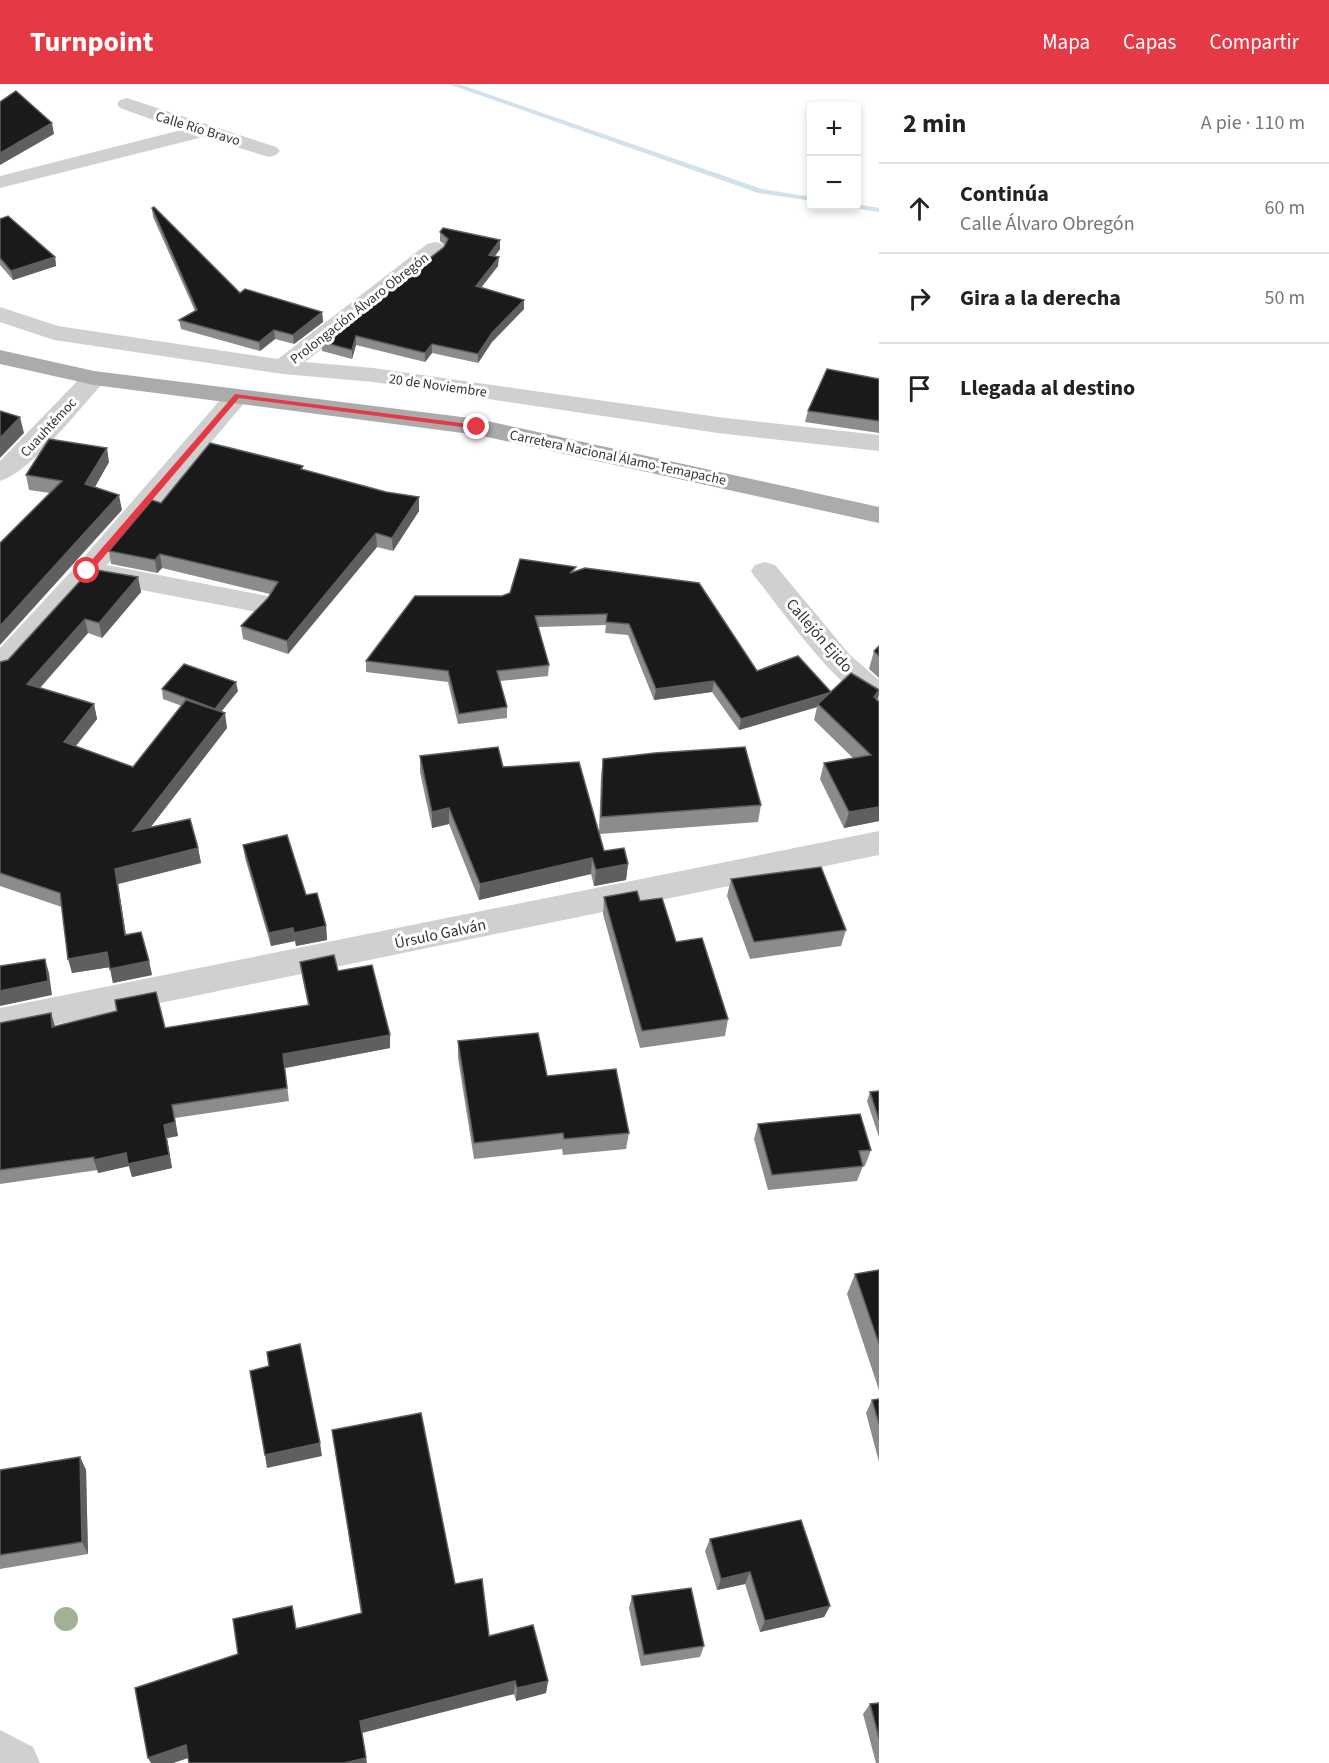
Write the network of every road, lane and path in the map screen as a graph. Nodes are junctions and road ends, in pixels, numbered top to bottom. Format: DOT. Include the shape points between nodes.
graph roads {
  1 [pos="127,104"];
  2 [pos="207,130"];
  3 [pos="269,151"];
  4 [pos="0,182"];
  5 [pos="435,249"];
  6 [pos="0,314"];
  7 [pos="0,357"];
  8 [pos="283,367"];
  9 [pos="94,378"];
  10 [pos="237,396"];
  11 [pos="879,443"];
  12 [pos="0,473"];
  13 [pos="879,515"];
  14 [pos="87,571"];
  15 [pos="765,571"];
  16 [pos="257,603"];
  17 [pos="0,666"];
  18 [pos="879,696"];
  19 [pos="879,843"];
  20 [pos="0,1022"];
  21 [pos="0,1753"];
  22 [pos="17,1763"];
  1 -- 2 [label="street, Calle Río Bravo"];
  2 -- 3 [label="street, Calle Río Bravo"];
  2 -- 4 [label="street"];
  5 -- 8 [label="street, Prolongación Álvaro Obregón"];
  6 -- 8 [label="street, 20 de Noviembre" via="54,333"];
  7 -- 9 [label="main road, Carretera Nacional Álamo-Temapache"];
  8 -- 11 [label="street, 20 de Noviembre" via="373,375 718,425"];
  9 -- 10 [label="main road, Carretera Nacional Álamo-Temapache"];
  9 -- 12 [label="street, Cuauhtémoc" via="16,462"];
  10 -- 13 [label="main road, Carretera Nacional Álamo-Temapache" via="477,427"];
  10 -- 14 [label="street"];
  14 -- 16 [label="street"];
  14 -- 17 [label="street"];
  15 -- 18 [label="street, Callejón Ejido" via="840,662"];
  19 -- 20 [label="street, Úrsulo Galván"];
  21 -- 22 [label="street"];
}
